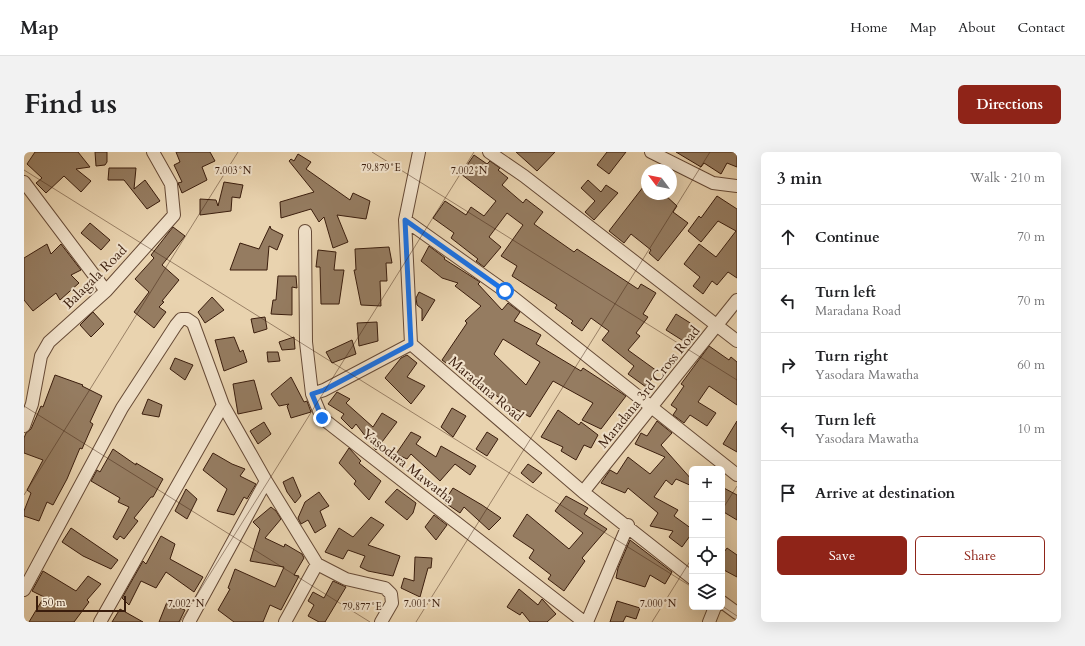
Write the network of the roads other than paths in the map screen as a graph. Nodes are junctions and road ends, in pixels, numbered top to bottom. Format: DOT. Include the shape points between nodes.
graph roads {
  1 [pos="153,152"];
  2 [pos="419,152"];
  3 [pos="489,152"];
  4 [pos="651,152"];
  5 [pos="24,182"];
  6 [pos="737,186"];
  7 [pos="405,220"];
  8 [pos="305,231"];
  9 [pos="106,291"];
  10 [pos="737,300"];
  11 [pos="717,325"];
  12 [pos="737,341"];
  13 [pos="411,344"];
  14 [pos="312,394"];
  15 [pos="223,405"];
  16 [pos="652,406"];
  17 [pos="24,426"];
  18 [pos="737,475"];
  19 [pos="266,481"];
  20 [pos="584,492"];
  21 [pos="628,525"];
  22 [pos="317,564"];
  23 [pos="689,576"];
  24 [pos="24,590"];
  25 [pos="725,604"];
  26 [pos="714,610"];
  27 [pos="737,614"];
  28 [pos="100,622"];
  29 [pos="189,622"];
  30 [pos="285,622"];
  31 [pos="381,622"];
  32 [pos="585,622"];
  33 [pos="709,622"];
  1 -- 9 [label="street, Balagala Road" via="171,184 174,215"];
  2 -- 7 [label="street"];
  3 -- 11 [label="street" via="524,176"];
  4 -- 6 [label="street" via="714,183"];
  5 -- 9 [label="street"];
  7 -- 13 [label="street"];
  7 -- 16 [label="street" via="505,291"];
  8 -- 14 [label="street, Yasodara Mawatha" via="306,342"];
  9 -- 17 [label="street, Balagala Road" via="49,342 41,356 32,404"];
  10 -- 11 [label="street, Maradana 3rd Cross Road"];
  11 -- 12 [label="street"];
  11 -- 16 [label="street, Maradana 3rd Cross Road"];
  13 -- 14 [label="street"];
  13 -- 20 [label="street, Maradana Road"];
  14 -- 32 [label="street, Yasodara Mawatha" via="322,418"];
  15 -- 19 [label="street"];
  15 -- 24 [label="street" via="193,323 181,319 122,408"];
  15 -- 28 [label="street"];
  16 -- 18 [label="street"];
  16 -- 20 [label="street, Maradana 3rd Cross Road"];
  19 -- 22 [label="street"];
  19 -- 29 [label="street"];
  20 -- 21 [label="street, Maradana Road"];
  21 -- 23 [label="street, Maradana Road"];
  21 -- 32 [label="street"];
  22 -- 30 [label="street"];
  22 -- 31 [label="street" via="346,579 385,588 391,594 392,603"];
  25 -- 27 [label="street"];
  26 -- 33 [label="street"];
}
